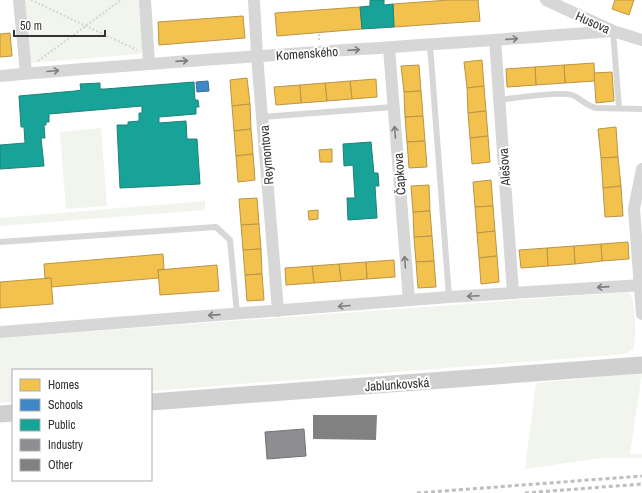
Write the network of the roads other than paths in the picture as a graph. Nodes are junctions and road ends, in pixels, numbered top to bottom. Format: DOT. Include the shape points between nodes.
graph roads {
  1 [pos="20,0"];
  2 [pos="144,0"];
  3 [pos="254,0"];
  4 [pos="546,0"];
  5 [pos="613,31"];
  6 [pos="495,40"];
  7 [pos="642,40"];
  8 [pos="430,45"];
  9 [pos="389,48"];
  10 [pos="257,56"];
  11 [pos="146,58"];
  12 [pos="26,73"];
  13 [pos="0,76"];
  14 [pos="499,100"];
  15 [pos="393,107"];
  16 [pos="619,108"];
  17 [pos="642,109"];
  18 [pos="262,117"];
  19 [pos="642,169"];
  20 [pos="0,242"];
  21 [pos="641,285"];
  22 [pos="513,293"];
  23 [pos="449,297"];
  24 [pos="408,300"];
  25 [pos="278,311"];
  26 [pos="237,313"];
  27 [pos="642,314"];
  28 [pos="0,332"];
  29 [pos="642,365"];
  30 [pos="152,402"];
  31 [pos="12,413"];
  32 [pos="0,414"];
  1 -- 12 [label="street"];
  2 -- 11 [label="street"];
  3 -- 10 [label="street, Reymontova"];
  4 -- 5 [label="street, Husova"];
  6 -- 5 [label="street, Komenského, one-way"];
  5 -- 7 [label="street, Husova"];
  5 -- 16 [label="lane"];
  6 -- 8 [label="street, Komenského"];
  6 -- 14 [label="street, Alešova"];
  8 -- 9 [label="street, Komenského"];
  8 -- 23 [label="lane"];
  10 -- 9 [label="street, Komenského, one-way"];
  9 -- 15 [label="street, Čapkova"];
  11 -- 10 [label="street, Komenského, one-way"];
  10 -- 18 [label="street, Reymontova"];
  12 -- 11 [label="street, Komenského, one-way"];
  12 -- 13 [label="street, Komenského"];
  14 -- 16 [label="lane" via="567,94 590,107"];
  14 -- 22 [label="street, Alešova"];
  15 -- 18 [label="lane"];
  24 -- 15 [label="street, Čapkova, one-way"];
  16 -- 17 [label="lane"];
  18 -- 25 [label="street, Reymontova"];
  19 -- 21 [label="street" via="634,209"];
  20 -- 26 [label="lane" via="216,227 230,240"];
  21 -- 22 [label="street, one-way"];
  21 -- 27 [label="street"];
  22 -- 23 [label="street, one-way"];
  23 -- 24 [label="street"];
  24 -- 25 [label="street, one-way"];
  25 -- 26 [label="street"];
  26 -- 28 [label="street, one-way"];
  29 -- 30 [label="main road, Jablunkovská"];
  31 -- 32 [label="main road"];
}
